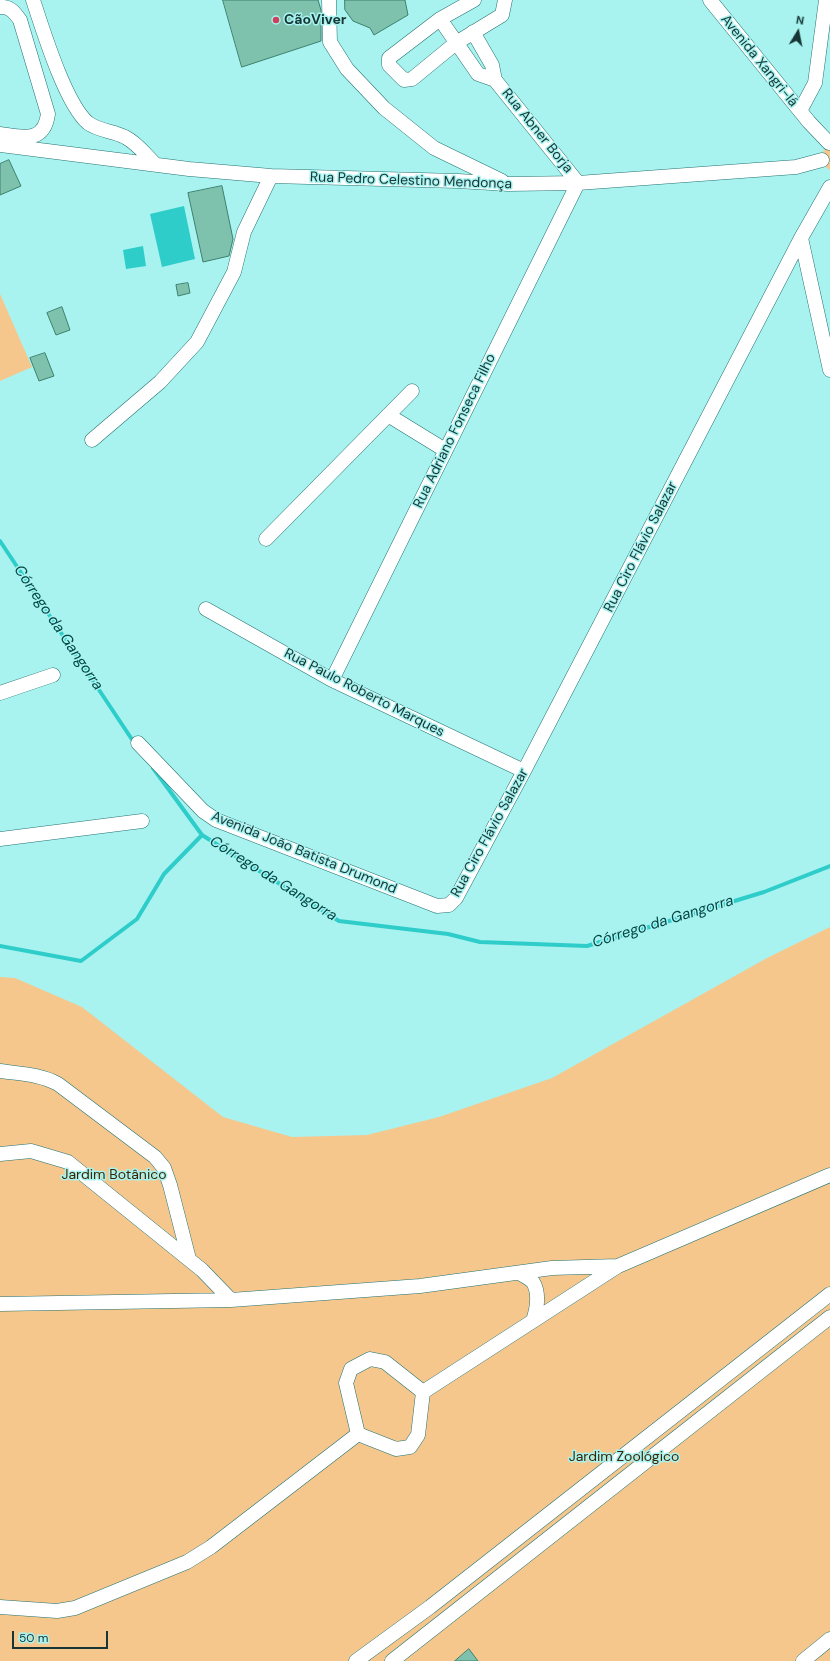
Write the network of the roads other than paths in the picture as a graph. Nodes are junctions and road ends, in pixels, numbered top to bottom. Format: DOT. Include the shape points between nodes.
graph roads {
  1 [pos="33,0"];
  2 [pos="329,0"];
  3 [pos="474,0"];
  4 [pos="505,0"];
  5 [pos="710,0"];
  6 [pos="826,0"];
  7 [pos="0,7"];
  8 [pos="440,19"];
  9 [pos="473,32"];
  10 [pos="456,43"];
  11 [pos="496,80"];
  12 [pos="805,116"];
  13 [pos="0,134"];
  14 [pos="0,145"];
  15 [pos="826,153"];
  16 [pos="155,164"];
  17 [pos="271,176"];
  18 [pos="578,183"];
  19 [pos="508,184"];
  20 [pos="830,187"];
  21 [pos="801,238"];
  22 [pos="830,370"];
  23 [pos="412,391"];
  24 [pos="388,415"];
  25 [pos="92,440"];
  26 [pos="445,450"];
  27 [pos="266,539"];
  28 [pos="206,609"];
  29 [pos="53,675"];
  30 [pos="332,680"];
  31 [pos="0,693"];
  32 [pos="138,743"];
  33 [pos="524,771"];
  34 [pos="142,821"];
  35 [pos="0,839"];
  36 [pos="449,905"];
  37 [pos="0,1071"];
  38 [pos="0,1154"];
  39 [pos="830,1174"];
  40 [pos="189,1259"];
  41 [pos="618,1266"];
  42 [pos="519,1273"];
  43 [pos="830,1294"];
  44 [pos="231,1300"];
  45 [pos="0,1304"];
  46 [pos="830,1317"];
  47 [pos="533,1321"];
  48 [pos="423,1392"];
  49 [pos="358,1434"];
  50 [pos="0,1607"];
  51 [pos="830,1639"];
  52 [pos="356,1661"];
  53 [pos="392,1661"];
  54 [pos="803,1661"];
  1 -- 16 [label="street" via="58,72 88,123 125,137"];
  2 -- 19 [label="street" via="330,42 347,70 384,108 434,148"];
  3 -- 8 [label="street"];
  4 -- 9 [label="street" via="502,15"];
  5 -- 12 [label="street, Avenida Xangri-lá"];
  6 -- 12 [label="street" via="815,83"];
  7 -- 13 [label="street" via="5,6 20,20 48,114 46,125 37,134 28,138"];
  8 -- 10 [label="street"];
  8 -- 10 [label="street" via="389,58 389,65 404,80 408,80"];
  9 -- 10 [label="street"];
  9 -- 11 [label="street" via="492,65"];
  10 -- 11 [label="street" via="478,74"];
  11 -- 18 [label="street, Rua Abner Borja"];
  12 -- 15 [label="street, Avenida Xangri-lá"];
  14 -- 16 [label="street, Rua Pedro Celestino Mendonça"];
  15 -- 18 [label="street, Rua Pedro Celestino Mendonça" via="796,167"];
  16 -- 17 [label="street, Rua Pedro Celestino Mendonça"];
  17 -- 19 [label="street, Rua Pedro Celestino Mendonça"];
  17 -- 25 [label="street" via="244,232 234,272 197,342 160,382"];
  18 -- 19 [label="street, Rua Pedro Celestino Mendonça"];
  18 -- 26 [label="street, Rua Adriano Fonseca Filho"];
  20 -- 21 [label="street, Rua Ciro Flávio Salazar"];
  21 -- 22 [label="street"];
  21 -- 33 [label="street, Rua Ciro Flávio Salazar"];
  23 -- 24 [label="street"];
  24 -- 26 [label="street"];
  24 -- 27 [label="street"];
  26 -- 30 [label="street, Rua Adriano Fonseca Filho"];
  28 -- 30 [label="street, Rua Paulo Roberto Marques"];
  29 -- 31 [label="street"];
  30 -- 33 [label="street, Rua Paulo Roberto Marques"];
  32 -- 36 [label="street, Avenida João Batista Drumond" via="203,811 216,820 437,906"];
  33 -- 36 [label="street, Rua Ciro Flávio Salazar" via="456,898"];
  34 -- 35 [label="street"];
  37 -- 40 [label="street" via="34,1075 58,1084 155,1157 164,1168 170,1185"];
  38 -- 40 [label="street" via="31,1151 68,1162"];
  39 -- 41 [label="street"];
  40 -- 44 [label="street"];
  41 -- 42 [label="street" via="552,1268"];
  41 -- 47 [label="street"];
  42 -- 44 [label="street" via="420,1286"];
  42 -- 47 [label="street" via="532,1282 536,1291 538,1306"];
  43 -- 52 [label="street" via="430,1608"];
  44 -- 45 [label="street"];
  46 -- 53 [label="street"];
  47 -- 48 [label="street"];
  48 -- 49 [label="street" via="418,1435 410,1448 396,1449"];
  48 -- 49 [label="street" via="385,1362 370,1359 351,1369 346,1383"];
  49 -- 50 [label="street" via="212,1547 187,1562 75,1608 57,1611"];
  51 -- 54 [label="street"];
}
